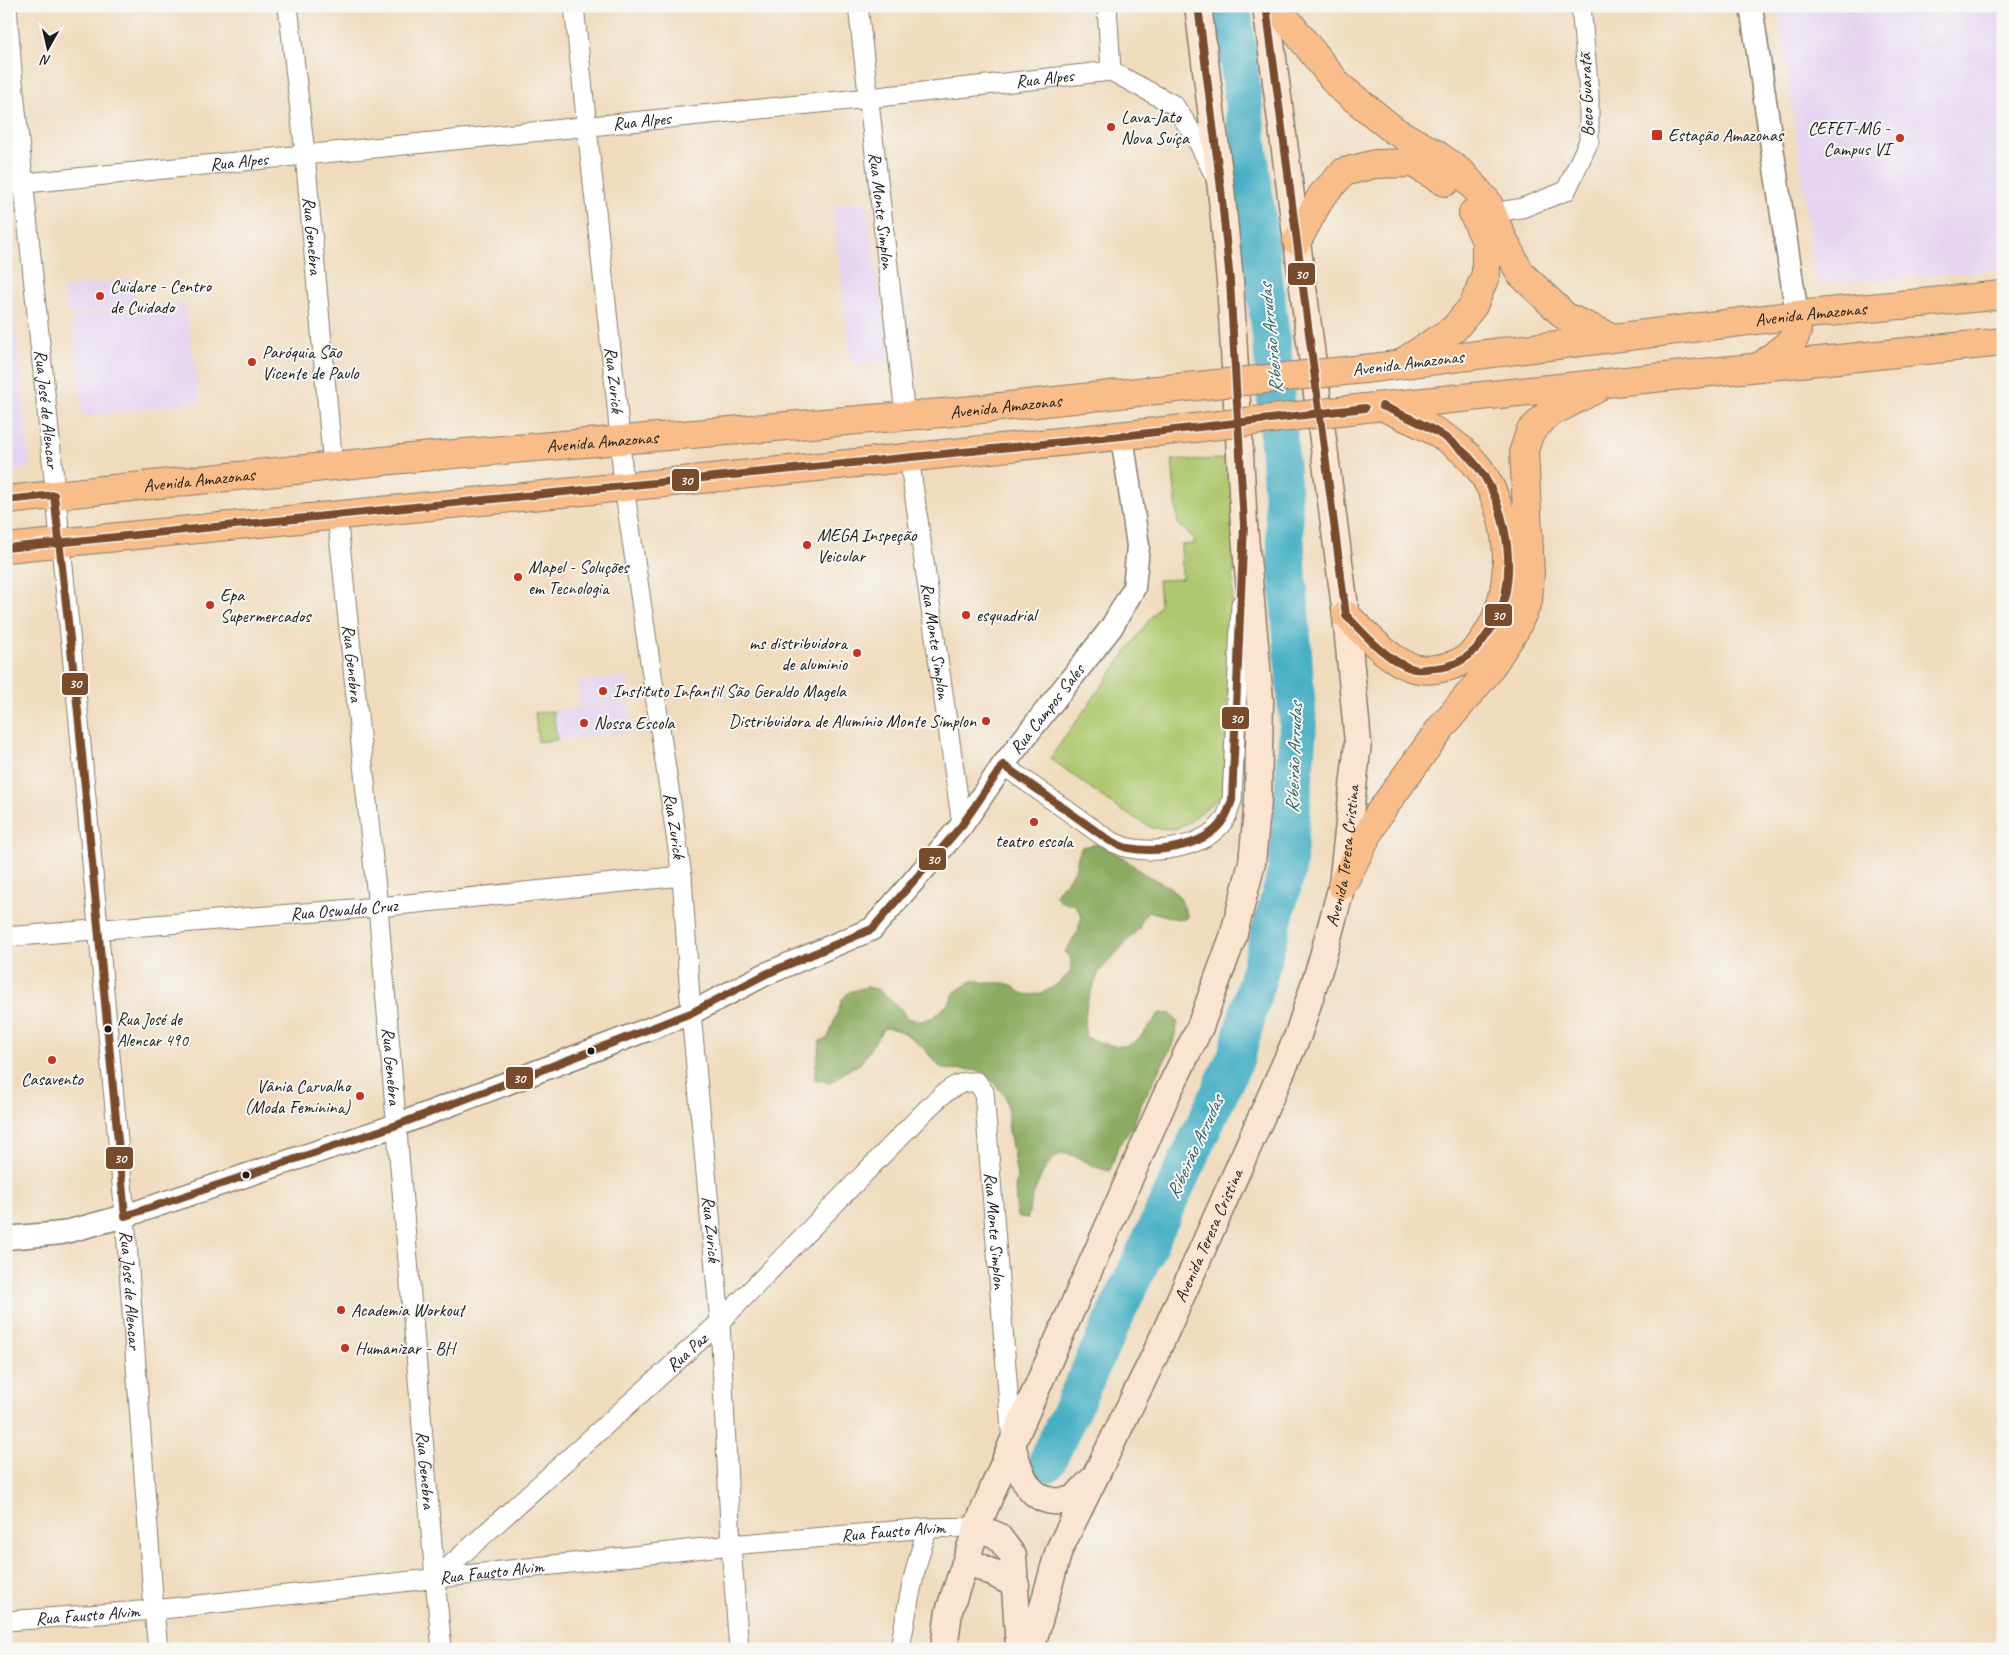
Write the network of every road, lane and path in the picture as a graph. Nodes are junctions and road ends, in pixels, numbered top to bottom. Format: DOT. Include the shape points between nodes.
graph roads {
  1 [pos="7,6"];
  2 [pos="288,6"];
  3 [pos="574,6"];
  4 [pos="858,6"];
  5 [pos="1107,6"];
  6 [pos="1198,6"];
  7 [pos="1266,6"];
  8 [pos="1276,6"];
  9 [pos="1581,6"];
  10 [pos="1751,6"];
  11 [pos="1111,71"];
  12 [pos="870,98"];
  13 [pos="586,127"];
  14 [pos="305,154"];
  15 [pos="15,184"];
  16 [pos="1221,189"];
  17 [pos="1492,213"];
  18 [pos="1297,241"];
  19 [pos="2003,295"];
  20 [pos="1797,315"];
  21 [pos="1618,336"];
  22 [pos="2003,342"];
  23 [pos="1399,364"];
  24 [pos="1758,366"];
  25 [pos="1620,381"];
  26 [pos="1373,407"];
  27 [pos="905,415"];
  28 [pos="1122,436"];
  29 [pos="619,439"];
  30 [pos="909,457"];
  31 [pos="332,466"];
  32 [pos="624,487"];
  33 [pos="54,496"];
  34 [pos="6,500"];
  35 [pos="338,515"];
  36 [pos="1244,525"];
  37 [pos="60,543"];
  38 [pos="6,548"];
  39 [pos="1346,615"];
  40 [pos="1003,764"];
  41 [pos="962,825"];
  42 [pos="682,876"];
  43 [pos="1342,885"];
  44 [pos="378,907"];
  45 [pos="98,928"];
  46 [pos="6,937"];
  47 [pos="691,1014"];
  48 [pos="924,1111"];
  49 [pos="397,1124"];
  50 [pos="125,1216"];
  51 [pos="6,1238"];
  52 [pos="720,1322"];
  53 [pos="1012,1444"];
  54 [pos="1094,1478"];
  55 [pos="977,1527"];
  56 [pos="928,1528"];
  57 [pos="731,1545"];
  58 [pos="966,1560"];
  59 [pos="435,1579"];
  60 [pos="1016,1585"];
  61 [pos="154,1610"];
  62 [pos="6,1621"];
  63 [pos="158,1649"];
  64 [pos="442,1649"];
  65 [pos="740,1649"];
  66 [pos="900,1649"];
  67 [pos="944,1649"];
  68 [pos="1019,1649"];
  69 [pos="1031,1649"];
  1 -- 15 [label="street, Rua José de Alencar"];
  2 -- 14 [label="street, Rua Genebra"];
  3 -- 13 [label="street, Rua Zurick"];
  4 -- 12 [label="street, Rua Monte Simplon"];
  5 -- 11 [label="street"];
  6 -- 16 [label="main road"];
  7 -- 18 [label="main road, Avenida Teresa Cristina"];
  8 -- 17 [label="main road" via="1339,86 1395,131 1462,173 1488,202"];
  9 -- 17 [label="street, Beco Guaratã" via="1589,94 1589,141 1566,191 1522,208"];
  10 -- 20 [label="street"];
  11 -- 12 [label="street, Rua Alpes"];
  11 -- 16 [label="street" via="1174,105 1197,140"];
  12 -- 13 [label="street, Rua Alpes"];
  12 -- 27 [label="street, Rua Monte Simplon"];
  13 -- 14 [label="street, Rua Alpes"];
  13 -- 29 [label="street, Rua Zurick"];
  14 -- 15 [label="street, Rua Alpes"];
  14 -- 31 [label="street, Rua Genebra"];
  15 -- 33 [label="street, Rua José de Alencar"];
  16 -- 36 [label="main road" via="1230,281"];
  17 -- 21 [label="main road" via="1520,273 1566,317"];
  18 -- 23 [label="main road" via="1322,194 1344,172 1376,164 1413,163 1447,183 1470,206 1486,241 1486,274 1473,306 1454,329"];
  18 -- 39 [label="main road, Avenida Teresa Cristina"];
  19 -- 20 [label="main road, Avenida Amazonas"];
  20 -- 21 [label="main road, Avenida Amazonas"];
  20 -- 24 [label="main road" via="1794,339"];
  21 -- 23 [label="main road, Avenida Amazonas"];
  22 -- 24 [label="main road"];
  23 -- 27 [label="main road, Avenida Amazonas, bridge"];
  24 -- 25 [label="main road"];
  25 -- 26 [label="main road"];
  25 -- 43 [label="main road" via="1548,414 1530,432 1524,450 1530,573 1528,601 1515,630 1486,674 1440,729 1378,815"];
  26 -- 28 [label="main road, bridge"];
  26 -- 39 [label="main road" via="1438,431 1478,467 1494,496 1504,530 1506,588 1500,610 1475,652 1447,668 1414,668 1389,655"];
  27 -- 29 [label="main road, Avenida Amazonas"];
  28 -- 30 [label="main road"];
  28 -- 40 [label="street, Rua Campos Sales" via="1138,546 1134,588 1111,628"];
  29 -- 31 [label="main road, Avenida Amazonas"];
  29 -- 32 [label="street, Rua Zurick"];
  30 -- 32 [label="main road"];
  30 -- 41 [label="street, Rua Monte Simplon"];
  31 -- 33 [label="main road, Avenida Amazonas"];
  32 -- 35 [label="main road"];
  32 -- 42 [label="street, Rua Zurick"];
  33 -- 34 [label="main road, Avenida Amazonas"];
  33 -- 37 [label="street, Rua José de Alencar"];
  35 -- 37 [label="main road"];
  35 -- 44 [label="street, Rua Genebra"];
  36 -- 40 [label="street" via="1232,800 1226,816 1215,829 1202,838 1171,849 1128,848 1110,841"];
  36 -- 53 [label="main road" via="1260,700 1258,800 1252,863 1234,937 1200,1026"];
  37 -- 38 [label="main road"];
  37 -- 45 [label="street, Rua José de Alencar"];
  39 -- 43 [label="main road, Avenida Teresa Cristina" via="1358,743"];
  40 -- 41 [label="street, Rua Campos Sales"];
  41 -- 47 [label="street, Rua Campos Sales" via="872,929 766,974"];
  42 -- 44 [label="street, Rua Oswaldo Cruz"];
  42 -- 47 [label="street, Rua Zurick"];
  43 -- 54 [label="main road, Avenida Teresa Cristina" via="1298,1035 1155,1355"];
  44 -- 45 [label="street, Rua Oswaldo Cruz"];
  44 -- 49 [label="street, Rua Genebra"];
  45 -- 46 [label="street, Rua Oswaldo Cruz"];
  45 -- 50 [label="street, Rua José de Alencar"];
  47 -- 49 [label="street, Rua Campos Sales"];
  47 -- 52 [label="street, Rua Zurick"];
  48 -- 52 [label="street, Rua Paz"];
  48 -- 53 [label="street, Rua Monte Simplon" via="952,1087 967,1081 977,1082 984,1092"];
  49 -- 50 [label="street, Rua Campos Sales"];
  49 -- 59 [label="street, Rua Genebra"];
  50 -- 51 [label="street, Rua Campos Sales" via="62,1232"];
  50 -- 61 [label="street, Rua José de Alencar"];
  52 -- 57 [label="street, Rua Zurick"];
  52 -- 59 [label="street, Rua Paz"];
  53 -- 54 [label="main road" via="1020,1472 1033,1493 1052,1501 1073,1500"];
  53 -- 55 [label="main road"];
  54 -- 69 [label="main road, Avenida Teresa Cristina" via="1059,1550"];
  55 -- 56 [label="street, Rua Fausto Alvim"];
  55 -- 58 [label="main road"];
  55 -- 60 [label="main road" via="998,1536 1013,1556"];
  56 -- 57 [label="street, Rua Fausto Alvim"];
  56 -- 66 [label="street"];
  57 -- 59 [label="street, Rua Fausto Alvim"];
  57 -- 65 [label="street, Rua Zurick"];
  58 -- 60 [label="main road"];
  58 -- 67 [label="main road" via="949,1611"];
  59 -- 61 [label="street, Rua Fausto Alvim"];
  59 -- 64 [label="street, Rua Genebra"];
  60 -- 68 [label="main road"];
  61 -- 62 [label="street, Rua Fausto Alvim"];
  61 -- 63 [label="street, Rua José de Alencar"];
}
